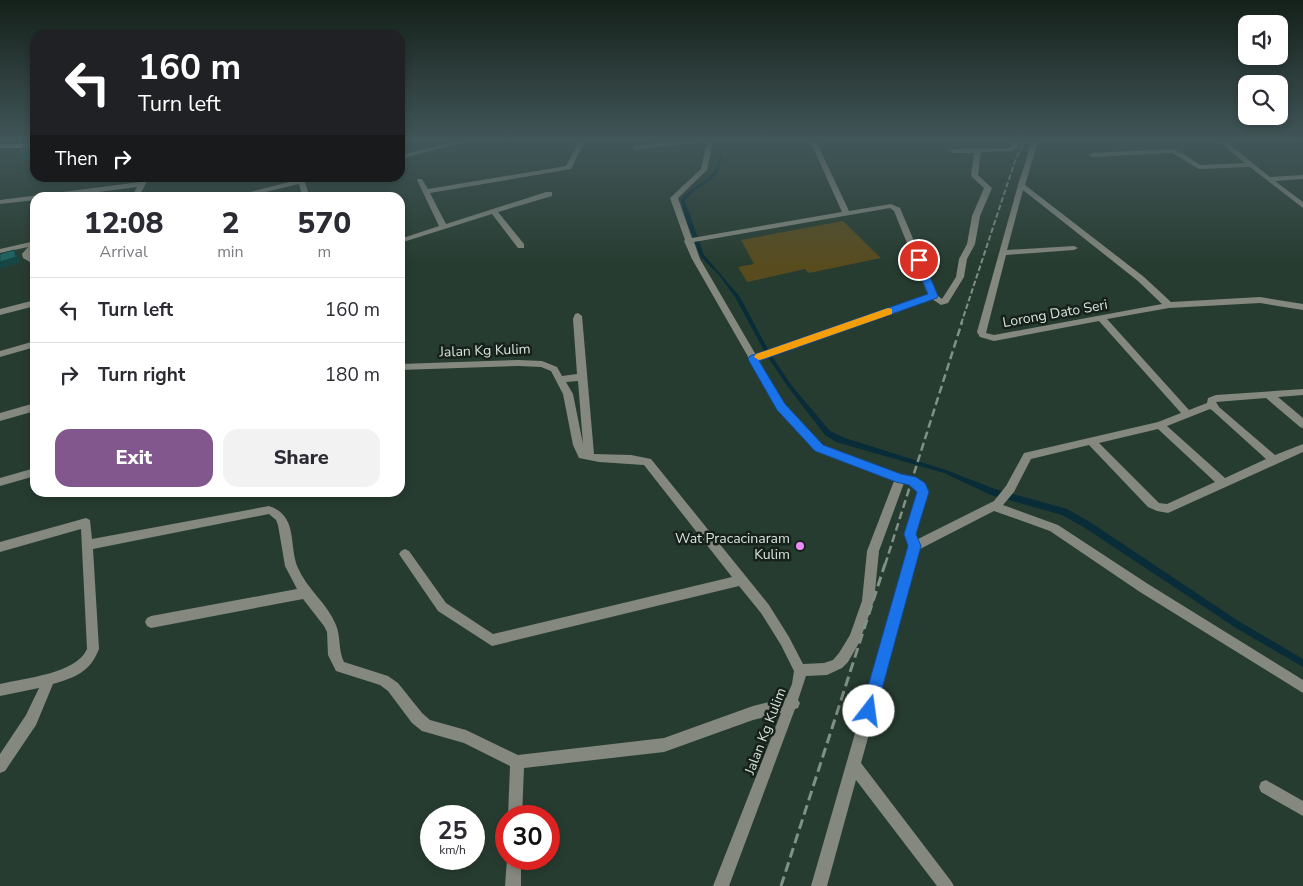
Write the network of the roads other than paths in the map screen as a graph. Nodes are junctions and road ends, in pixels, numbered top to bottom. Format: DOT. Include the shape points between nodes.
graph roads {
  1 [pos="288,182"];
  2 [pos="421,182"];
  3 [pos="484,182"];
  4 [pos="691,182"];
  5 [pos="832,182"];
  6 [pos="981,182"];
  7 [pos="1272,182"];
  8 [pos="141,184"];
  9 [pos="1021,185"];
  10 [pos="78,192"];
  11 [pos="137,192"];
  12 [pos="252,192"];
  13 [pos="426,192"];
  14 [pos="549,194"];
  15 [pos="30,198"];
  16 [pos="0,202"];
  17 [pos="1303,206"];
  18 [pos="493,211"];
  19 [pos="846,213"];
  20 [pos="443,226"];
  21 [pos="405,239"];
  22 [pos="690,241"];
  23 [pos="30,245"];
  24 [pos="521,246"];
  25 [pos="1074,248"];
  26 [pos="30,250"];
  27 [pos="0,251"];
  28 [pos="1004,252"];
  29 [pos="30,260"];
  30 [pos="933,296"];
  31 [pos="30,304"];
  32 [pos="1169,305"];
  33 [pos="1299,307"];
  34 [pos="0,312"];
  35 [pos="578,316"];
  36 [pos="1101,318"];
  37 [pos="1303,318"];
  38 [pos="30,345"];
  39 [pos="0,354"];
  40 [pos="753,359"];
  41 [pos="405,367"];
  42 [pos="582,377"];
  43 [pos="561,379"];
  44 [pos="1303,392"];
  45 [pos="1268,394"];
  46 [pos="1212,405"];
  47 [pos="30,408"];
  48 [pos="1187,414"];
  49 [pos="0,417"];
  50 [pos="1303,424"];
  51 [pos="1160,425"];
  52 [pos="1092,442"];
  53 [pos="1303,448"];
  54 [pos="589,457"];
  55 [pos="1274,460"];
  56 [pos="30,473"];
  57 [pos="900,479"];
  58 [pos="0,482"];
  59 [pos="1224,484"];
  60 [pos="995,505"];
  61 [pos="87,545"];
  62 [pos="915,546"];
  63 [pos="0,547"];
  64 [pos="405,554"];
  65 [pos="741,580"];
  66 [pos="306,593"];
  67 [pos="151,622"];
  68 [pos="800,670"];
  69 [pos="49,679"];
  70 [pos="1303,687"];
  71 [pos="0,690"];
  72 [pos="793,703"];
  73 [pos="517,762"];
  74 [pos="0,766"];
  75 [pos="854,766"];
  76 [pos="1266,787"];
  77 [pos="515,805"];
  78 [pos="1303,809"];
  79 [pos="514,870"];
  80 [pos="513,886"];
  81 [pos="721,886"];
  82 [pos="819,886"];
  83 [pos="946,886"];
  1 -- 12 [label="street"];
  2 -- 13 [label="street"];
  3 -- 13 [label="street"];
  4 -- 22 [label="street" via="674,198"];
  5 -- 19 [label="street"];
  6 -- 30 [label="street" via="988,188 976,216 971,244 962,259 960,277 945,301"];
  7 -- 17 [label="street"];
  8 -- 10 [label="street"];
  8 -- 11 [label="street"];
  9 -- 28 [label="street, Lorong Dato Seri"];
  9 -- 32 [label="street" via="1141,279"];
  13 -- 20 [label="street"];
  14 -- 18 [label="street"];
  15 -- 16 [label="street"];
  18 -- 20 [label="street"];
  18 -- 24 [label="street"];
  19 -- 22 [label="street"];
  19 -- 30 [label="street" via="891,206 897,210"];
  20 -- 21 [label="street"];
  22 -- 40 [label="street" via="696,259"];
  23 -- 27 [label="street"];
  25 -- 28 [label="street"];
  26 -- 29 [label="street" via="26,254"];
  28 -- 36 [label="street, Lorong Dato Seri" via="981,332 983,335 994,338"];
  30 -- 40 [label="street"];
  31 -- 34 [label="street"];
  32 -- 33 [label="street, Lorong Dato Seri" via="1260,300"];
  32 -- 36 [label="street, Lorong Dato Seri"];
  33 -- 37 [label="street"];
  35 -- 42 [label="street"];
  36 -- 48 [label="street"];
  38 -- 39 [label="street"];
  40 -- 57 [label="street" via="781,407 819,448"];
  41 -- 43 [label="street, Jalan Kg Kulim" via="519,362 542,364 554,369"];
  42 -- 43 [label="street"];
  42 -- 54 [label="street"];
  43 -- 54 [label="street" via="568,394 578,445 583,455"];
  44 -- 45 [label="street"];
  45 -- 46 [label="street" via="1216,398 1211,400"];
  45 -- 50 [label="street"];
  46 -- 48 [label="street"];
  46 -- 55 [label="street"];
  47 -- 49 [label="street"];
  48 -- 51 [label="street"];
  51 -- 52 [label="street"];
  51 -- 59 [label="street"];
  52 -- 59 [label="street" via="1157,507 1168,508"];
  52 -- 60 [label="street" via="1028,456 1010,489"];
  53 -- 55 [label="street"];
  54 -- 65 [label="street" via="647,462"];
  55 -- 59 [label="street"];
  56 -- 58 [label="street"];
  57 -- 62 [label="street" via="911,480 921,486 923,492 910,534"];
  57 -- 68 [label="street" via="873,551 868,600 848,655 831,668"];
  60 -- 62 [label="street"];
  60 -- 70 [label="street" via="1054,528"];
  61 -- 63 [label="street" via="86,523"];
  61 -- 66 [label="street" via="276,511 284,526 292,566"];
  61 -- 69 [label="street" via="93,649 91,656 79,668"];
  62 -- 75 [label="street"];
  64 -- 65 [label="street" via="442,607 492,640"];
  65 -- 68 [label="street" via="765,609"];
  66 -- 67 [label="street"];
  66 -- 73 [label="street" via="328,619 332,629 333,656 340,667 383,680 427,726 466,737"];
  68 -- 72 [label="street, Jalan Kg Kulim"];
  69 -- 71 [label="street"];
  69 -- 74 [label="street" via="31,720"];
  72 -- 73 [label="street" via="753,713 664,745"];
  72 -- 81 [label="street, Jalan Kg Kulim"];
  73 -- 77 [label="street"];
  75 -- 82 [label="street"];
  75 -- 83 [label="street"];
  76 -- 78 [label="street"];
  79 -- 80 [label="street"];
}
